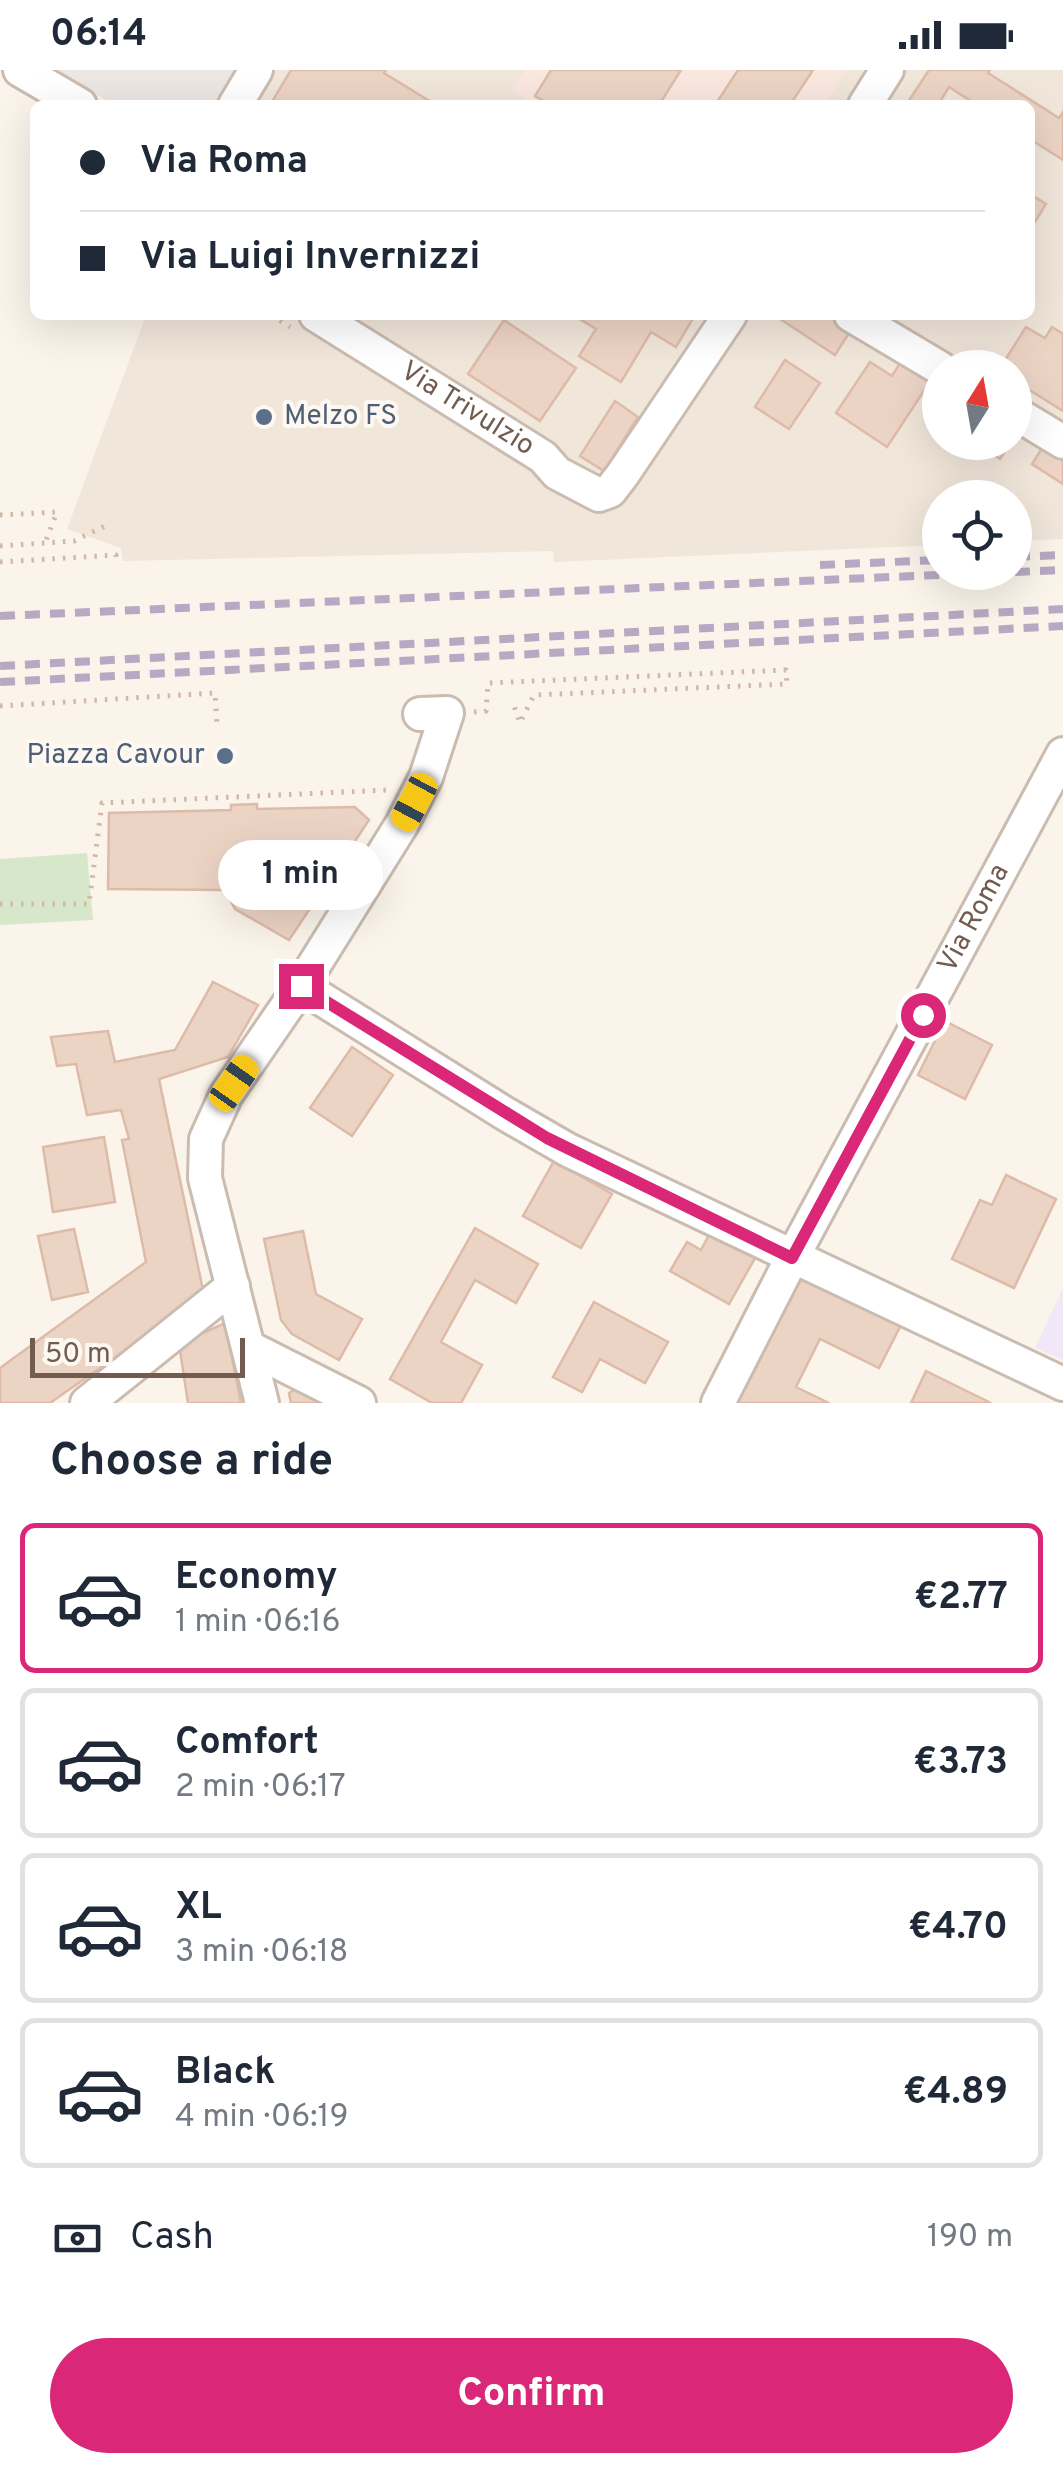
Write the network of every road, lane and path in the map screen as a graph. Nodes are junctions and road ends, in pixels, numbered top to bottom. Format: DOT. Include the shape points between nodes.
graph roads {
  1 [pos="20,70"];
  2 [pos="256,70"];
  3 [pos="887,70"];
  4 [pos="71,100"];
  5 [pos="238,100"];
  6 [pos="868,100"];
  7 [pos="324,320"];
  8 [pos="727,320"];
  9 [pos="859,320"];
  10 [pos="922,357"];
  11 [pos="1032,423"];
  12 [pos="1063,442"];
  13 [pos="0,515"];
  14 [pos="111,523"];
  15 [pos="46,543"];
  16 [pos="0,546"];
  17 [pos="0,562"];
  18 [pos="116,562"];
  19 [pos="0,706"];
  20 [pos="514,706"];
  21 [pos="433,714"];
  22 [pos="217,725"];
  23 [pos="1060,767"];
  24 [pos="420,788"];
  25 [pos="0,904"];
  26 [pos="301,986"];
  27 [pos="792,1258"];
  28 [pos="232,1286"];
  29 [pos="250,1348"];
  30 [pos="1063,1384"];
  31 [pos="86,1403"];
  32 [pos="262,1403"];
  33 [pos="359,1403"];
  34 [pos="718,1403"];
  1 -- 4 [label="street"];
  2 -- 5 [label="street"];
  3 -- 6 [label="street"];
  7 -- 8 [label="street, Via Trivulzio" via="543,457 558,473 604,494"];
  9 -- 10 [label="street"];
  11 -- 12 [label="street"];
  13 -- 15 [label="path" via="57,512"];
  14 -- 15 [label="path" via="74,540"];
  15 -- 16 [label="path"];
  17 -- 18 [label="path" via="116,556"];
  19 -- 22 [label="path" via="215,692"];
  20 -- 21 [label="path" via="520,724 534,695 787,684 786,670 488,684 486,711"];
  21 -- 24 [label="street"];
  23 -- 27 [label="street, Via Roma"];
  24 -- 25 [label="path" via="102,803 89,904"];
  24 -- 26 [label="street"];
  26 -- 27 [label="street" via="547,1138"];
  26 -- 28 [label="street" via="226,1094 204,1146 208,1194"];
  27 -- 30 [label="street"];
  27 -- 34 [label="street, Via Roma"];
  28 -- 29 [label="street"];
  28 -- 31 [label="street"];
  29 -- 32 [label="street"];
  29 -- 33 [label="street"];
}
